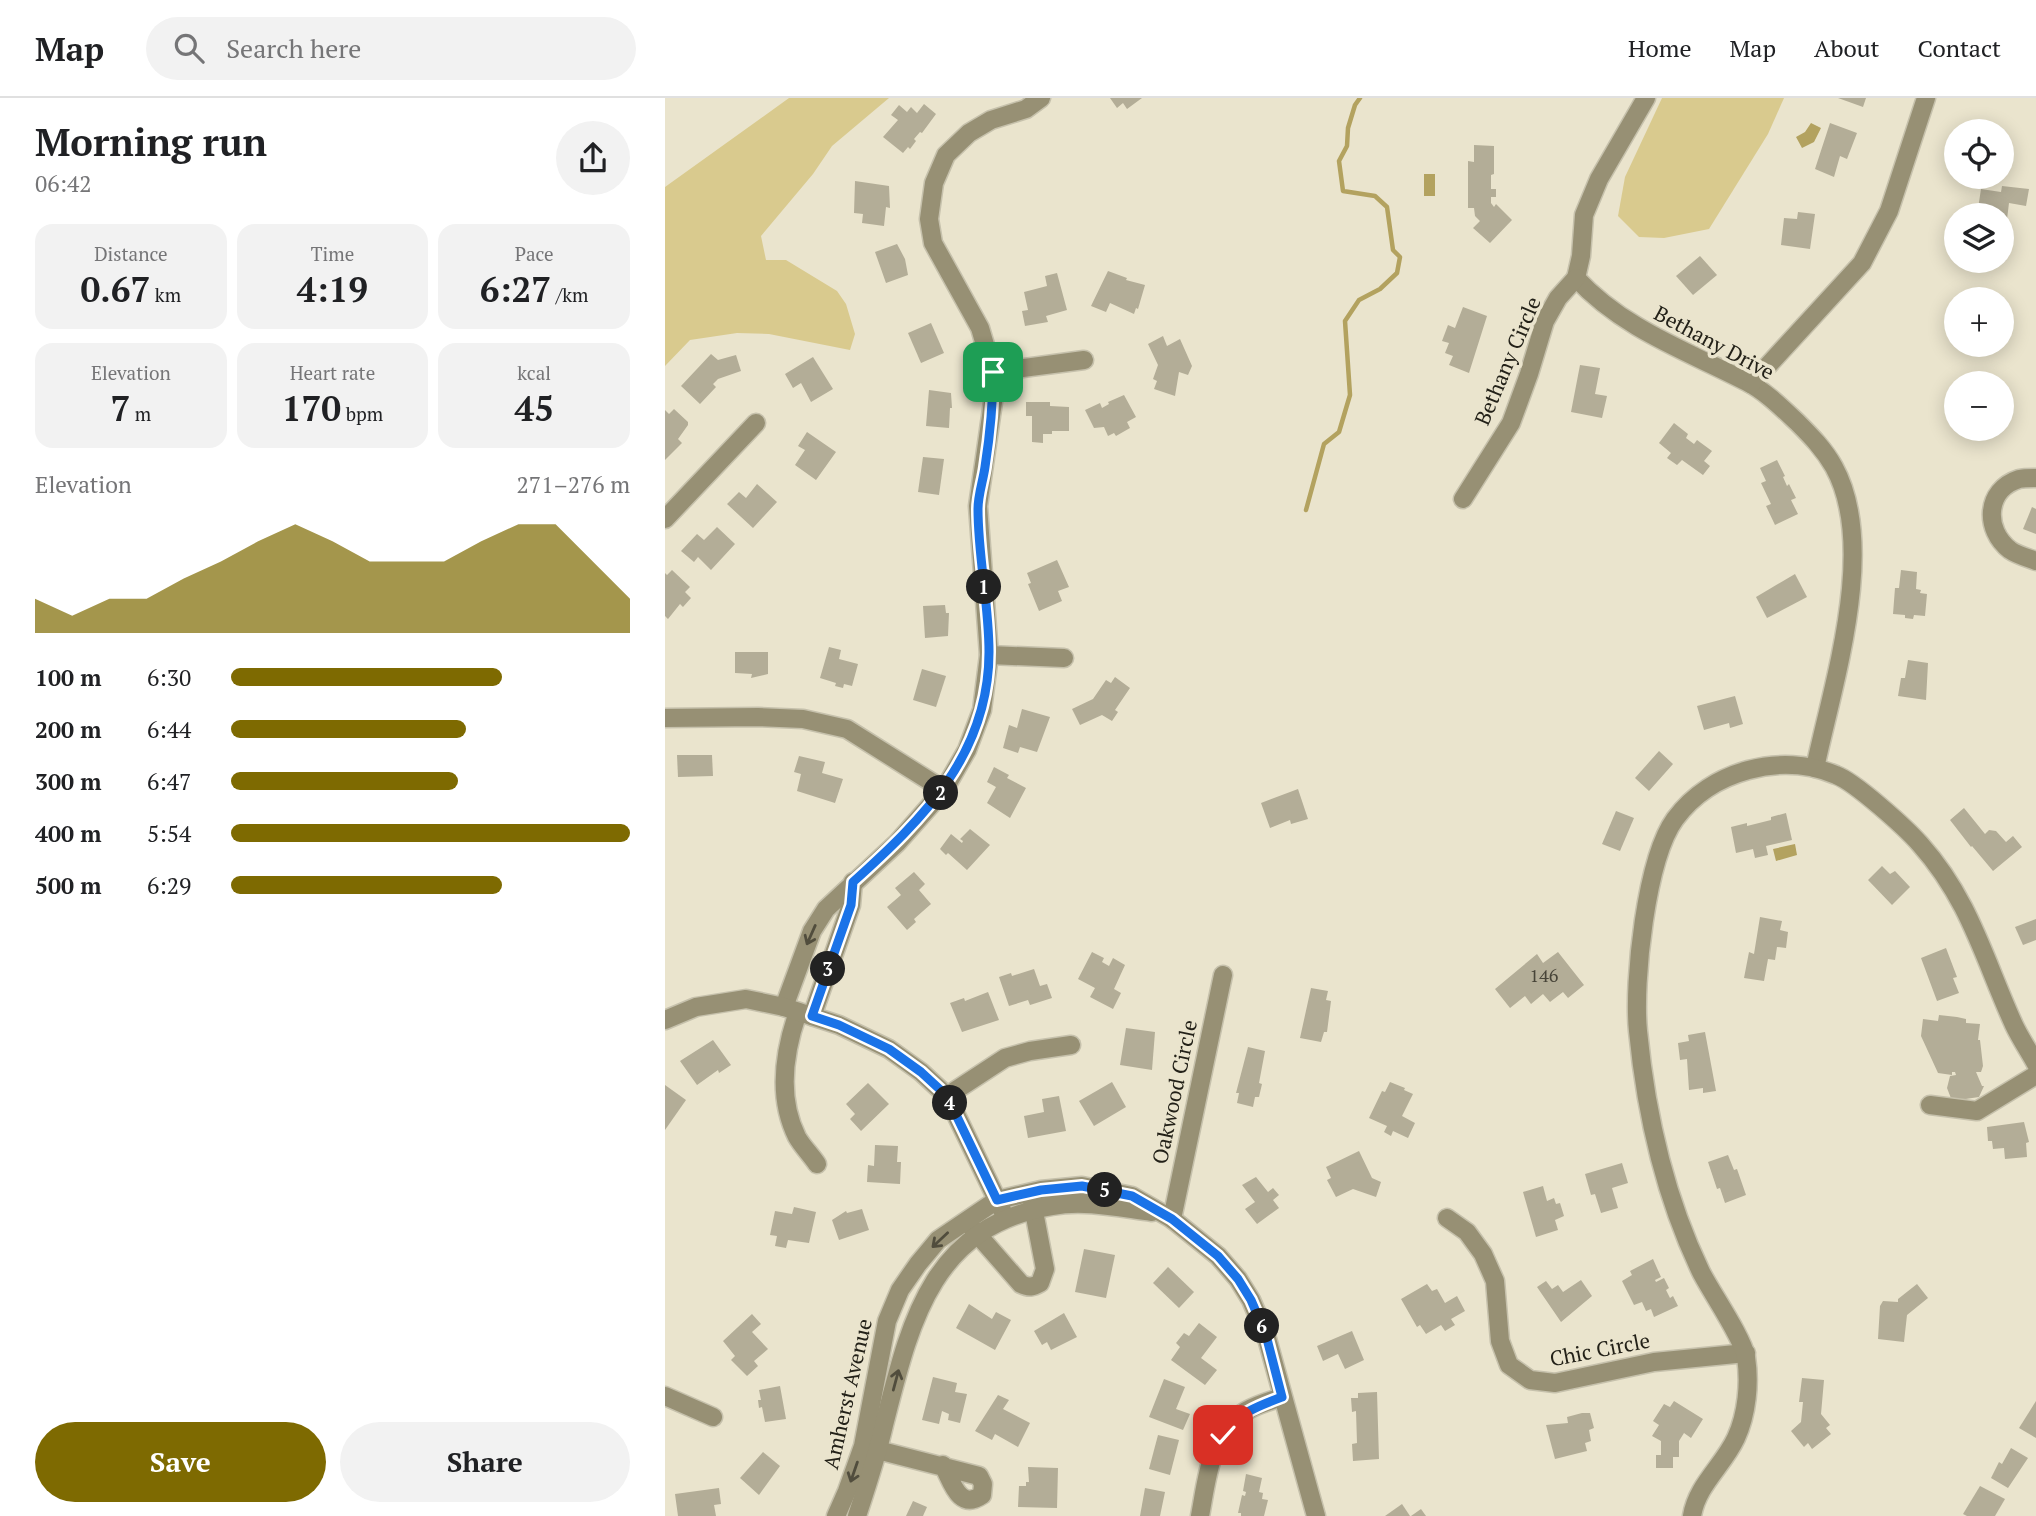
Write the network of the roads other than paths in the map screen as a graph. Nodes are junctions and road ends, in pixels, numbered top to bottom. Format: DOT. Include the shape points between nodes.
graph roads {
  1 [pos="1041,98"];
  2 [pos="1646,98"];
  3 [pos="1926,98"];
  4 [pos="1576,278"];
  5 [pos="1084,360"];
  6 [pos="993,372"];
  7 [pos="1751,384"];
  8 [pos="756,423"];
  9 [pos="2036,478"];
  10 [pos="1463,499"];
  11 [pos="665,519"];
  12 [pos="2036,561"];
  13 [pos="989,655"];
  14 [pos="1064,658"];
  15 [pos="665,718"];
  16 [pos="1815,768"];
  17 [pos="944,790"];
  18 [pos="853,882"];
  19 [pos="1223,975"];
  20 [pos="798,1012"];
  21 [pos="665,1020"];
  22 [pos="1071,1045"];
  23 [pos="2036,1064"];
  24 [pos="2036,1075"];
  25 [pos="947,1096"];
  26 [pos="1930,1105"];
  27 [pos="817,1164"];
  28 [pos="1031,1192"];
  29 [pos="997,1200"];
  30 [pos="1034,1210"];
  31 [pos="1165,1216"];
  32 [pos="1447,1218"];
  33 [pos="965,1220"];
  34 [pos="1007,1220"];
  35 [pos="977,1235"];
  36 [pos="1746,1353"];
  37 [pos="665,1396"];
  38 [pos="1282,1397"];
  39 [pos="713,1417"];
  40 [pos="870,1448"];
  41 [pos="943,1465"];
  42 [pos="836,1516"];
  43 [pos="857,1516"];
  44 [pos="1200,1516"];
  45 [pos="1316,1516"];
  46 [pos="1692,1516"];
  1 -- 6 [label="street" via="969,133 946,155 934,183 929,219 933,243 980,328"];
  2 -- 4 [label="street" via="1599,179 1584,215"];
  3 -- 7 [label="street" via="1889,211 1862,263"];
  4 -- 7 [label="street, Bethany Drive" via="1594,298 1645,333"];
  4 -- 10 [label="street, Bethany Circle" via="1545,321 1511,423"];
  5 -- 6 [label="street"];
  6 -- 13 [label="street" via="978,506"];
  7 -- 16 [label="street, Bethany Drive" via="1817,442 1834,467 1845,496 1854,548 1850,609"];
  8 -- 11 [label="street"];
  9 -- 12 [label="street" via="2007,486 1990,517 2010,550"];
  13 -- 14 [label="street"];
  13 -- 17 [label="street" via="982,710 967,750"];
  15 -- 17 [label="street" via="803,719 847,729"];
  16 -- 23 [label="street" via="1855,786 1918,841 1951,881"];
  16 -- 36 [label="street" via="1762,765 1733,774 1692,801 1674,820 1657,856 1639,965 1638,1028 1651,1129 1679,1221"];
  17 -- 18 [label="street" via="897,843"];
  18 -- 20 [label="street" via="851,905"];
  18 -- 20 [label="street, one-way" via="812,930"];
  19 -- 31 [label="street, Oakwood Circle"];
  20 -- 21 [label="street" via="747,999 696,1007"];
  20 -- 25 [label="street" via="889,1049"];
  20 -- 27 [label="street" via="784,1066 786,1101 797,1137"];
  22 -- 25 [label="street" via="1005,1058"];
  24 -- 26 [label="street" via="1977,1111"];
  25 -- 29 [label="street"];
  28 -- 29 [label="street, Amherst Avenue"];
  28 -- 30 [label="street"];
  28 -- 31 [label="street, Amherst Avenue" via="1082,1186 1132,1196"];
  29 -- 33 [label="street, Amherst Avenue"];
  29 -- 34 [label="street"];
  30 -- 31 [label="street, Amherst Avenue" via="1083,1204"];
  30 -- 34 [label="street, Amherst Avenue"];
  30 -- 35 [label="street" via="1045,1269 1034,1286 1021,1284"];
  31 -- 38 [label="street, Amherst Avenue" via="1218,1256 1244,1289 1266,1335"];
  32 -- 36 [label="street, Chic Circle" via="1467,1232 1483,1254 1495,1281 1500,1341 1509,1365 1530,1380 1555,1383 1654,1362"];
  33 -- 35 [label="street"];
  33 -- 40 [label="street, Amherst Avenue, one-way" via="938,1240 918,1264 887,1321"];
  34 -- 35 [label="street, Amherst Avenue"];
  40 -- 35 [label="street, Amherst Avenue, one-way" via="929,1287 961,1247"];
  36 -- 46 [label="street" via="1748,1394 1736,1439 1700,1490"];
  37 -- 39 [label="street"];
  38 -- 44 [label="street" via="1246,1411 1230,1423 1210,1466"];
  38 -- 45 [label="street, Amherst Avenue"];
  40 -- 41 [label="street"];
  40 -- 42 [label="street, Amherst Avenue, one-way"];
  40 -- 43 [label="street, Amherst Avenue"];
}
